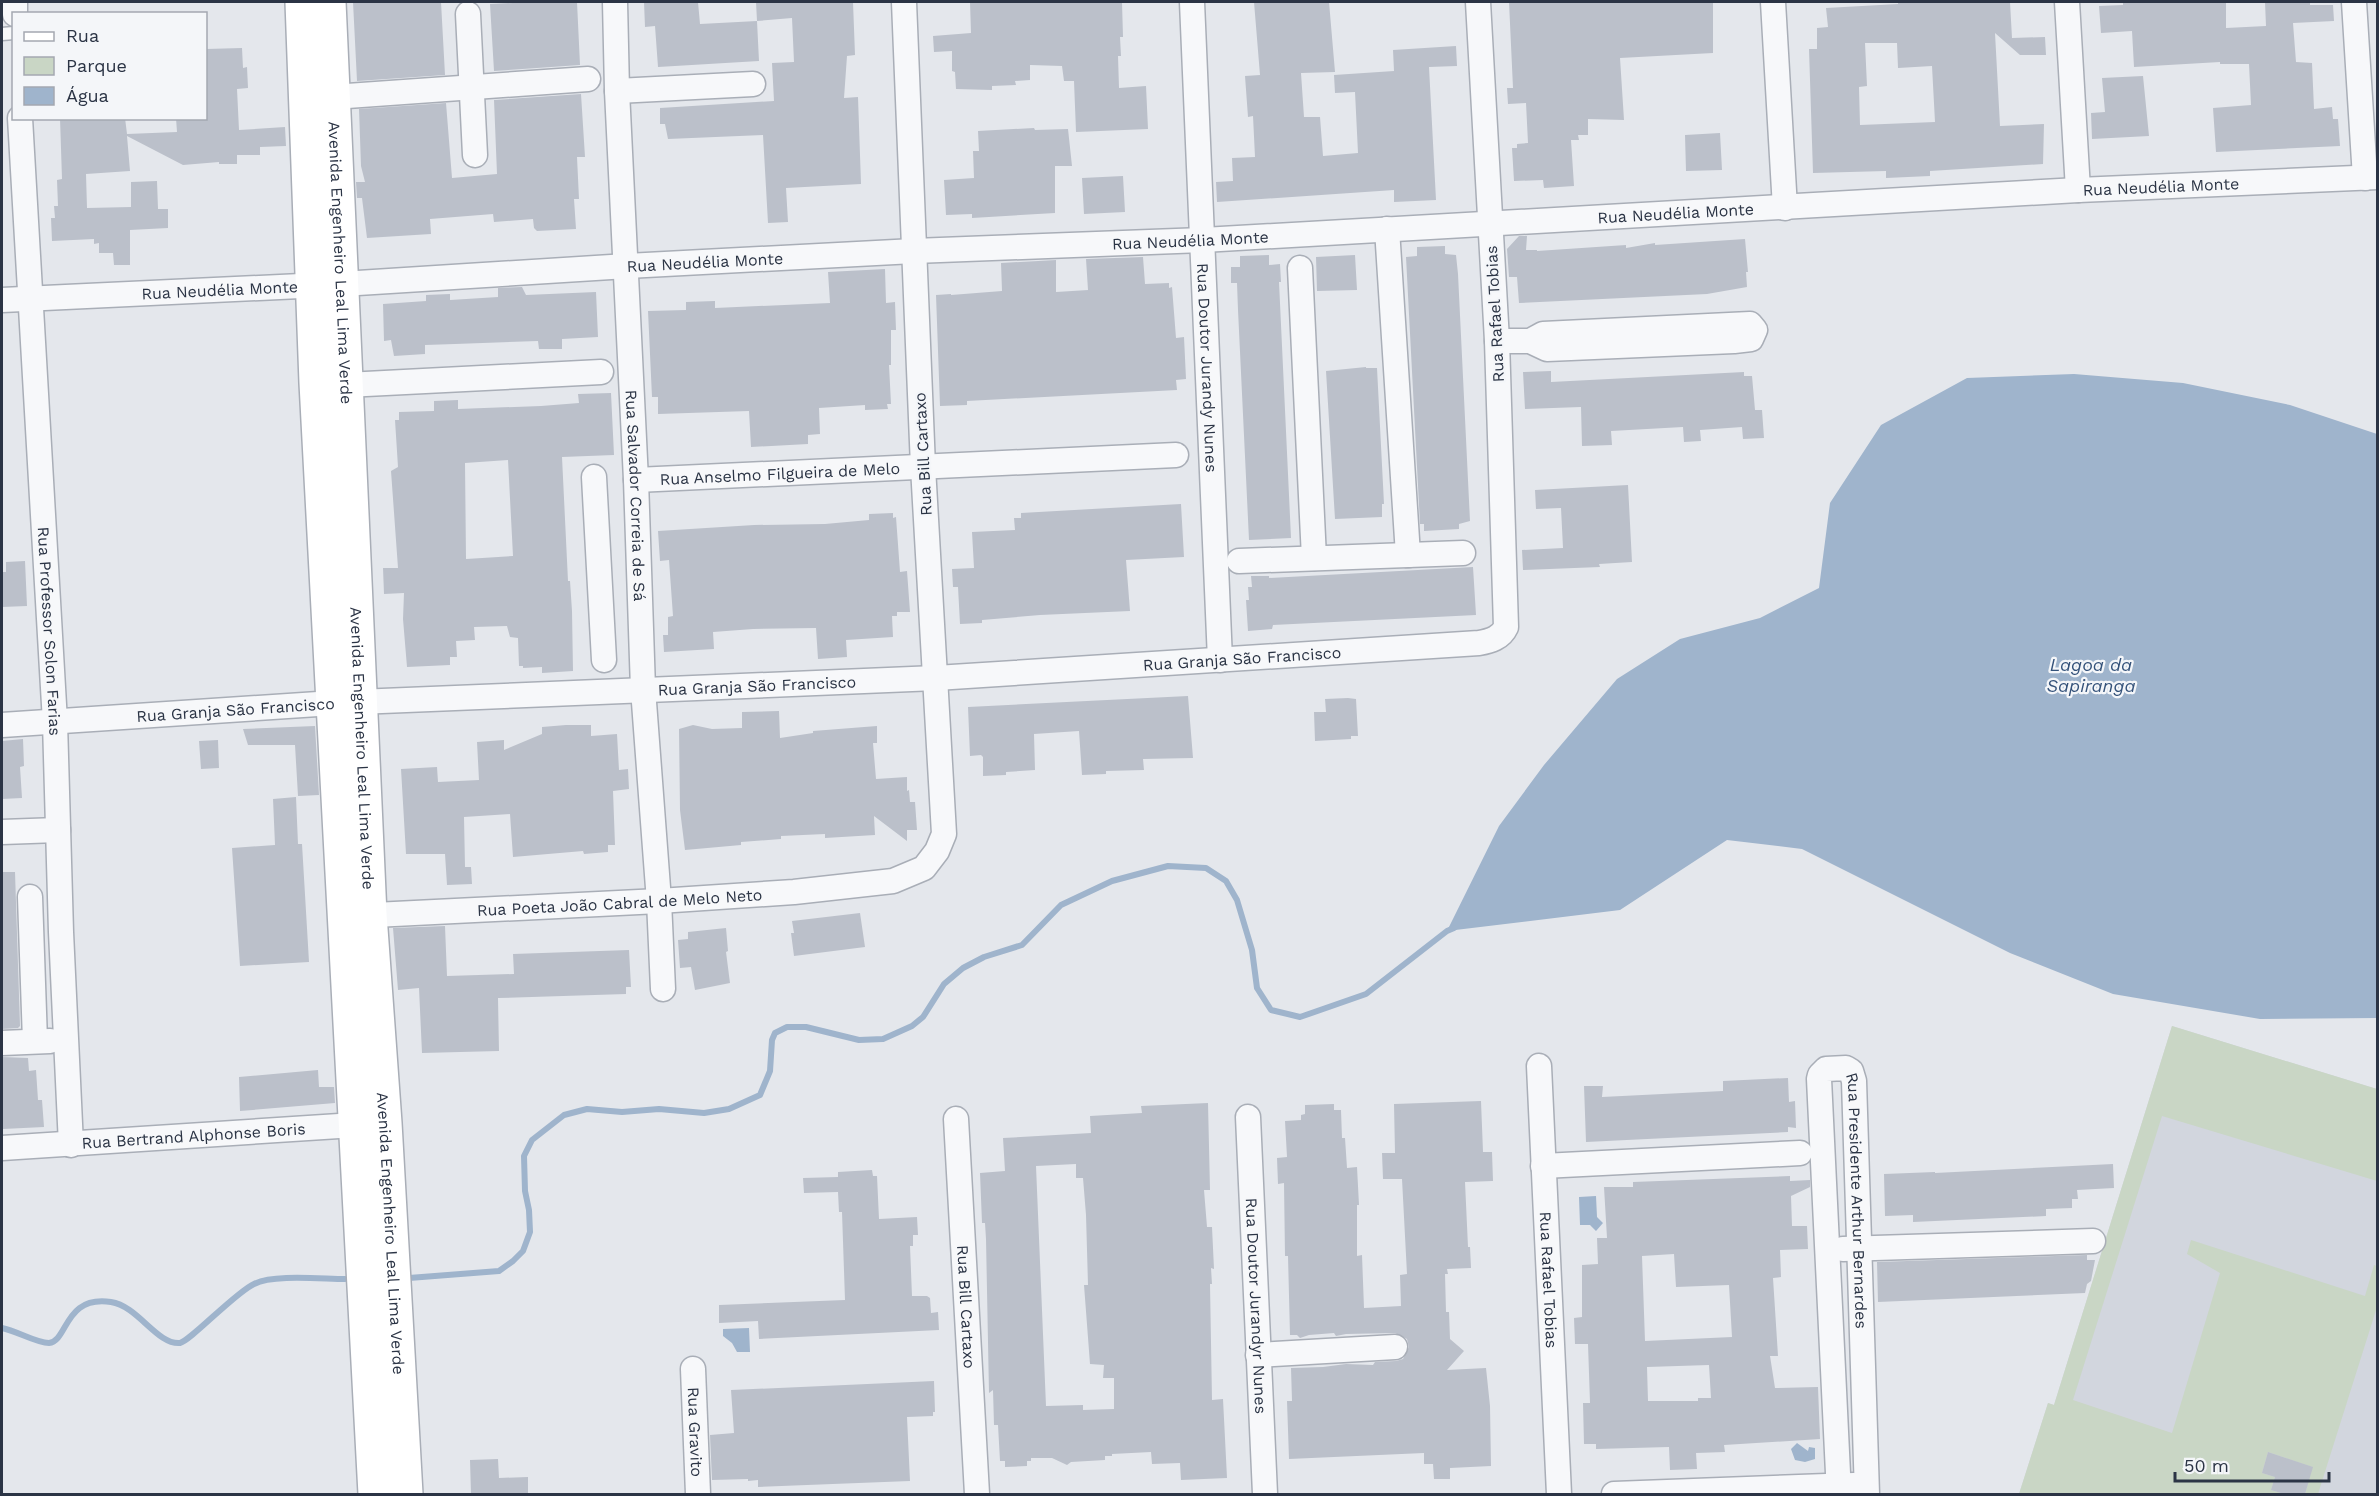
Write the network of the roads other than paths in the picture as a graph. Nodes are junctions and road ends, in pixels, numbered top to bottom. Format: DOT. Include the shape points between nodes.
graph roads {
  1 [pos="302,2"];
  2 [pos="329,2"];
  3 [pos="615,2"];
  4 [pos="904,2"];
  5 [pos="1192,2"];
  6 [pos="1478,2"];
  7 [pos="1773,2"];
  8 [pos="2067,2"];
  9 [pos="2354,2"];
  10 [pos="468,14"];
  11 [pos="588,79"];
  12 [pos="753,84"];
  13 [pos="472,87"];
  14 [pos="617,91"];
  15 [pos="333,97"];
  16 [pos="20,120"];
  17 [pos="475,155"];
  18 [pos="2371,177"];
  19 [pos="2078,190"];
  20 [pos="1785,208"];
  21 [pos="1491,223"];
  22 [pos="1387,229"];
  23 [pos="1203,240"];
  24 [pos="914,251"];
  25 [pos="627,266"];
  26 [pos="1300,268"];
  27 [pos="327,285"];
  28 [pos="31,299"];
  29 [pos="2,300"];
  30 [pos="1530,340"];
  31 [pos="1497,342"];
  32 [pos="601,372"];
  33 [pos="346,385"];
  34 [pos="1176,455"];
  35 [pos="923,467"];
  36 [pos="594,477"];
  37 [pos="636,480"];
  38 [pos="1463,553"];
  39 [pos="1408,555"];
  40 [pos="1314,558"];
  41 [pos="1239,561"];
  42 [pos="640,600"];
  43 [pos="601,603"];
  44 [pos="1506,627"];
  45 [pos="604,660"];
  46 [pos="1220,660"];
  47 [pos="936,678"];
  48 [pos="643,689"];
  49 [pos="347,703"];
  50 [pos="55,722"];
  51 [pos="2,725"];
  52 [pos="58,830"];
  53 [pos="2,832"];
  54 [pos="893,881"];
  55 [pos="30,897"];
  56 [pos="660,902"];
  57 [pos="357,916"];
  58 [pos="663,989"];
  59 [pos="35,1041"];
  60 [pos="66,1041"];
  61 [pos="2,1043"];
  62 [pos="1539,1066"];
  63 [pos="1248,1117"];
  64 [pos="956,1119"];
  65 [pos="370,1125"];
  66 [pos="72,1145"];
  67 [pos="2,1148"];
  68 [pos="1800,1153"];
  69 [pos="1543,1166"];
  70 [pos="2093,1242"];
  71 [pos="1859,1249"];
  72 [pos="1828,1250"];
  73 [pos="1395,1347"];
  74 [pos="1257,1355"];
  75 [pos="693,1369"];
  76 [pos="1867,1489"];
  77 [pos="1838,1490"];
  78 [pos="375,1494"];
  79 [pos="406,1494"];
  80 [pos="698,1494"];
  81 [pos="977,1494"];
  82 [pos="1265,1494"];
  83 [pos="1558,1494"];
  84 [pos="1614,1494"];
  1 -- 27 [label="main road, Avenida Engenheiro Leal Lima Verde"];
  2 -- 15 [label="main road, Avenida Engenheiro Leal Lima Verde"];
  3 -- 14 [label="street, Rua Salvador Correia de Sá"];
  4 -- 24 [label="street, Rua Bill Cartaxo"];
  5 -- 23 [label="street, Rua Doutor Jurandy Nunes"];
  6 -- 21 [label="street, Rua Rafael Tobias"];
  7 -- 20 [label="street"];
  8 -- 19 [label="street"];
  9 -- 18 [label="street"];
  10 -- 13 [label="street"];
  11 -- 13 [label="street"];
  12 -- 14 [label="street"];
  13 -- 15 [label="street"];
  13 -- 17 [label="street"];
  14 -- 25 [label="street, Rua Salvador Correia de Sá"];
  15 -- 27 [label="main road, Avenida Engenheiro Leal Lima Verde"];
  16 -- 28 [label="street, Rua Professor Solon Farias"];
  18 -- 19 [label="street, Rua Neudélia Monte"];
  19 -- 20 [label="street, Rua Neudélia Monte"];
  20 -- 21 [label="street, Rua Neudélia Monte"];
  21 -- 22 [label="street, Rua Neudélia Monte"];
  21 -- 31 [label="street, Rua Rafael Tobias"];
  22 -- 23 [label="street, Rua Neudélia Monte"];
  22 -- 39 [label="street"];
  23 -- 24 [label="street, Rua Neudélia Monte"];
  23 -- 46 [label="street, Rua Doutor Jurandy Nunes"];
  24 -- 25 [label="street, Rua Neudélia Monte"];
  24 -- 35 [label="street, Rua Bill Cartaxo"];
  25 -- 27 [label="street, Rua Neudélia Monte"];
  25 -- 37 [label="street, Rua Salvador Correia de Sá"];
  26 -- 40 [label="street"];
  27 -- 28 [label="street, Rua Neudélia Monte"];
  27 -- 33 [label="main road, Avenida Engenheiro Leal Lima Verde"];
  27 -- 49 [label="main road, Avenida Engenheiro Leal Lima Verde"];
  28 -- 29 [label="street, Rua Neudélia Monte"];
  28 -- 50 [label="street, Rua Professor Solon Farias"];
  30 -- 30 [label="street" via="1547,349 1751,339 1755,330 1750,324 1543,333"];
  30 -- 31 [label="street"];
  31 -- 44 [label="street, Rua Rafael Tobias"];
  32 -- 33 [label="street"];
  33 -- 49 [label="main road, Avenida Engenheiro Leal Lima Verde"];
  34 -- 35 [label="street, Rua Anselmo Filgueira de Melo"];
  35 -- 37 [label="street, Rua Anselmo Filgueira de Melo"];
  35 -- 47 [label="street, Rua Bill Cartaxo"];
  36 -- 43 [label="street"];
  37 -- 42 [label="street, Rua Salvador Correia de Sá"];
  38 -- 39 [label="street"];
  39 -- 40 [label="street"];
  40 -- 41 [label="street"];
  42 -- 43 [label="street"];
  42 -- 48 [label="street, Rua Salvador Correia de Sá"];
  43 -- 45 [label="street"];
  44 -- 46 [label="street, Rua Granja São Francisco" via="1496,638 1479,643"];
  46 -- 47 [label="street, Rua Granja São Francisco"];
  47 -- 48 [label="street, Rua Granja São Francisco"];
  47 -- 54 [label="street, Rua Bill Cartaxo" via="944,834 924,868"];
  48 -- 49 [label="street, Rua Granja São Francisco"];
  48 -- 56 [label="street, Rua Salvador Correia de Sá"];
  49 -- 50 [label="street, Rua Granja São Francisco"];
  49 -- 57 [label="main road, Avenida Engenheiro Leal Lima Verde"];
  50 -- 51 [label="street, Rua Granja São Francisco"];
  50 -- 52 [label="street, Rua Professor Solon Farias"];
  52 -- 53 [label="street"];
  52 -- 60 [label="street, Rua Professor Solon Farias"];
  54 -- 56 [label="street, Rua Poeta João Cabral de Melo Neto"];
  55 -- 59 [label="street"];
  56 -- 57 [label="street, Rua Poeta João Cabral de Melo Neto"];
  56 -- 58 [label="street, Rua Salvador Correia de Sá"];
  57 -- 65 [label="main road, Avenida Engenheiro Leal Lima Verde"];
  59 -- 60 [label="street"];
  59 -- 61 [label="street"];
  60 -- 66 [label="street, Rua Professor Solon Farias"];
  62 -- 69 [label="street, Rua Rafael Tobias"];
  63 -- 74 [label="street, Rua Doutor Jurandyr Nunes"];
  64 -- 81 [label="street, Rua Bill Cartaxo"];
  65 -- 66 [label="street, Rua Bertrand Alphonse Boris"];
  65 -- 78 [label="main road, Avenida Engenheiro Leal Lima Verde"];
  65 -- 79 [label="main road, Avenida Engenheiro Leal Lima Verde"];
  66 -- 67 [label="street, Rua Bertrand Alphonse Boris"];
  68 -- 69 [label="street"];
  69 -- 83 [label="street, Rua Rafael Tobias"];
  70 -- 71 [label="street"];
  71 -- 72 [label="street"];
  71 -- 72 [label="street, Rua Presidente Arthur Bernardes" via="1854,1077 1848,1069 1831,1068 1823,1071 1820,1079"];
  71 -- 76 [label="street, Rua Presidente Arthur Bernardes"];
  72 -- 77 [label="street, Rua Presidente Arthur Bernardes"];
  73 -- 74 [label="street"];
  74 -- 82 [label="street, Rua Doutor Jurandyr Nunes"];
  75 -- 80 [label="street, Rua Gravito"];
  76 -- 77 [label="street"];
  77 -- 84 [label="street"];
}
